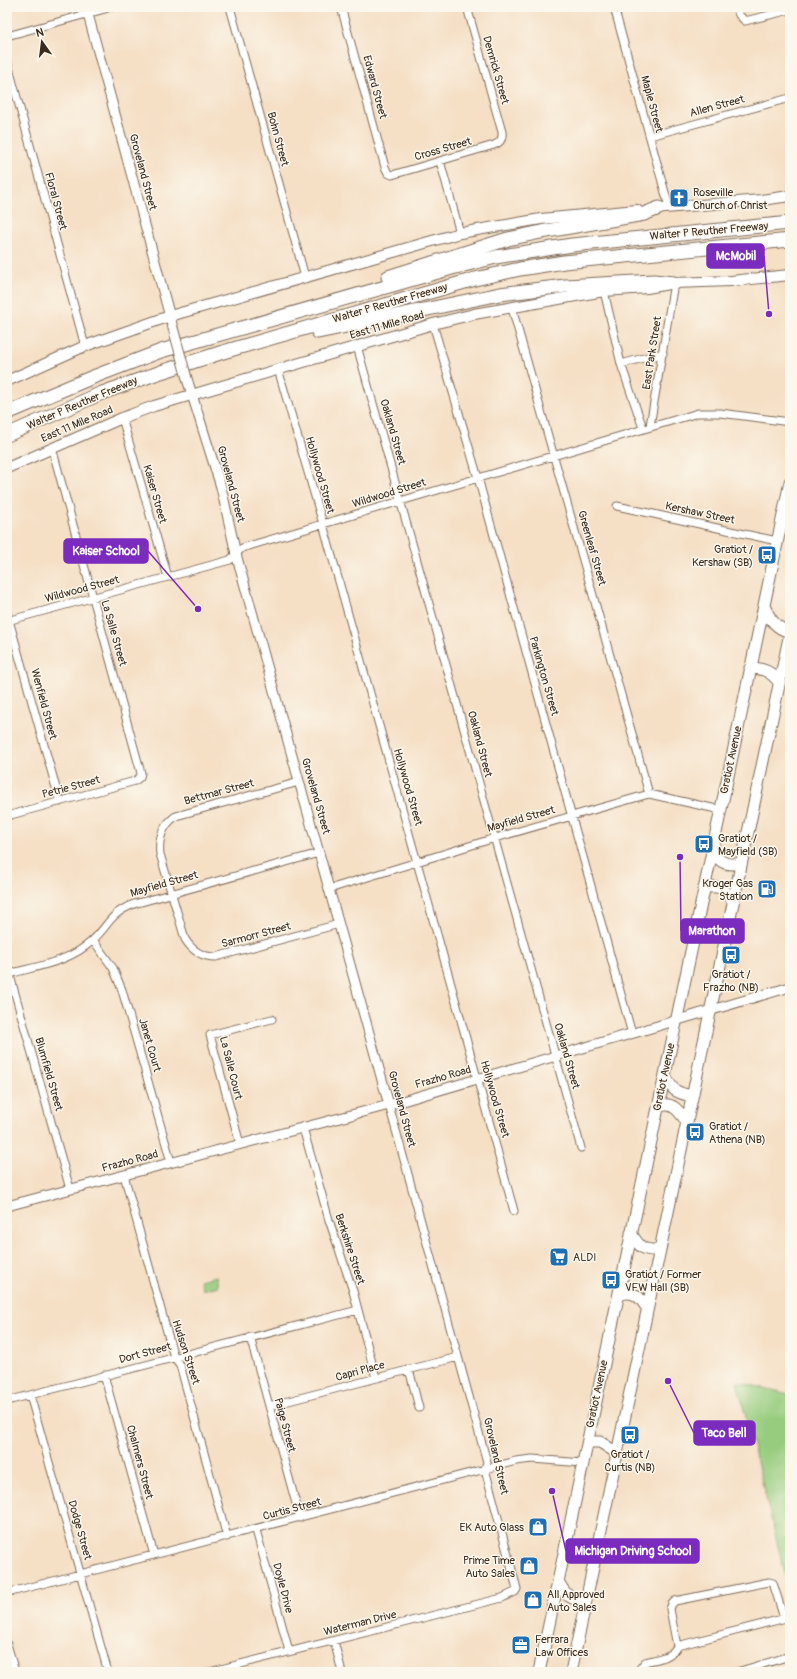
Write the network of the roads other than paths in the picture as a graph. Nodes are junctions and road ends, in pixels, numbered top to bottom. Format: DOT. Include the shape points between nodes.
graph roads {
  1 [pos="112,7"];
  2 [pos="230,7"];
  3 [pos="341,7"];
  4 [pos="467,7"];
  5 [pos="614,7"];
  6 [pos="736,7"];
  7 [pos="87,10"];
  8 [pos="790,10"];
  9 [pos="7,36"];
  10 [pos="7,61"];
  11 [pos="790,98"];
  12 [pos="650,136"];
  13 [pos="502,139"];
  14 [pos="440,161"];
  15 [pos="388,173"];
  16 [pos="790,196"];
  17 [pos="664,208"];
  18 [pos="790,223"];
  19 [pos="460,233"];
  20 [pos="790,240"];
  21 [pos="790,275"];
  22 [pos="305,277"];
  23 [pos="674,283"];
  24 [pos="604,292"];
  25 [pos="512,308"];
  26 [pos="293,314"];
  27 [pos="170,316"];
  28 [pos="433,324"];
  29 [pos="85,346"];
  30 [pos="357,346"];
  31 [pos="663,353"];
  32 [pos="200,360"];
  33 [pos="621,364"];
  34 [pos="278,369"];
  35 [pos="7,381"];
  36 [pos="191,394"];
  37 [pos="7,413"];
  38 [pos="122,418"];
  39 [pos="790,422"];
  40 [pos="650,426"];
  41 [pos="643,428"];
  42 [pos="7,435"];
  43 [pos="52,448"];
  44 [pos="554,455"];
  45 [pos="7,468"];
  46 [pos="478,478"];
  47 [pos="790,482"];
  48 [pos="401,500"];
  49 [pos="617,506"];
  50 [pos="786,521"];
  51 [pos="323,524"];
  52 [pos="778,541"];
  53 [pos="236,554"];
  54 [pos="168,577"];
  55 [pos="93,597"];
  56 [pos="764,606"];
  57 [pos="7,612"];
  58 [pos="8,620"];
  59 [pos="790,633"];
  60 [pos="750,668"];
  61 [pos="779,682"];
  62 [pos="140,777"];
  63 [pos="299,782"];
  64 [pos="648,794"];
  65 [pos="60,802"];
  66 [pos="720,810"];
  67 [pos="7,816"];
  68 [pos="572,816"];
  69 [pos="495,838"];
  70 [pos="712,851"];
  71 [pos="319,853"];
  72 [pos="417,862"];
  73 [pos="741,863"];
  74 [pos="704,888"];
  75 [pos="329,889"];
  76 [pos="172,894"];
  77 [pos="733,901"];
  78 [pos="339,924"];
  79 [pos="93,940"];
  80 [pos="7,965"];
  81 [pos="9,974"];
  82 [pos="790,986"];
  83 [pos="710,1010"];
  84 [pos="272,1019"];
  85 [pos="676,1020"];
  86 [pos="632,1034"];
  87 [pos="556,1056"];
  88 [pos="665,1074"];
  89 [pos="478,1079"];
  90 [pos="692,1096"];
  91 [pos="389,1105"];
  92 [pos="658,1107"];
  93 [pos="687,1122"];
  94 [pos="303,1128"];
  95 [pos="240,1144"];
  96 [pos="581,1148"];
  97 [pos="171,1162"];
  98 [pos="124,1175"];
  99 [pos="70,1189"];
  100 [pos="7,1206"];
  101 [pos="514,1211"];
  102 [pos="631,1233"];
  103 [pos="660,1250"];
  104 [pos="618,1295"];
  105 [pos="647,1308"];
  106 [pos="358,1310"];
  107 [pos="250,1337"];
  108 [pos="174,1357"];
  109 [pos="458,1357"];
  110 [pos="409,1369"];
  111 [pos="104,1375"];
  112 [pos="376,1378"];
  113 [pos="30,1394"];
  114 [pos="7,1401"];
  115 [pos="269,1406"];
  116 [pos="419,1408"];
  117 [pos="588,1442"];
  118 [pos="617,1453"];
  119 [pos="583,1463"];
  120 [pos="485,1469"];
  121 [pos="300,1518"];
  122 [pos="256,1530"];
  123 [pos="227,1536"];
  124 [pos="154,1555"];
  125 [pos="81,1574"];
  126 [pos="558,1581"];
  127 [pos="515,1592"];
  128 [pos="7,1593"];
  129 [pos="586,1598"];
  130 [pos="787,1618"];
  131 [pos="334,1641"];
  132 [pos="7,1644"];
  133 [pos="677,1646"];
  134 [pos="289,1651"];
  135 [pos="790,1656"];
  136 [pos="15,1672"];
  137 [pos="108,1672"];
  138 [pos="209,1672"];
  139 [pos="342,1672"];
  140 [pos="539,1672"];
  141 [pos="571,1672"];
  142 [pos="638,1672"];
  143 [pos="737,1672"];
  1 -- 7 [label="street"];
  2 -- 22 [label="street, Bohn Street"];
  3 -- 15 [label="street, Edward Street"];
  4 -- 13 [label="street, Demrick Street"];
  5 -- 12 [label="street, Maple Street"];
  6 -- 8 [label="street" via="742,20 750,21"];
  7 -- 9 [label="street"];
  7 -- 27 [label="street, Groveland Street"];
  10 -- 29 [label="street, Floral Street"];
  11 -- 12 [label="street, Allen Street"];
  12 -- 17 [label="street, Maple Street"];
  13 -- 14 [label="street, Cross Street" via="494,146"];
  14 -- 15 [label="street, Cross Street" via="396,174"];
  14 -- 19 [label="street"];
  16 -- 17 [label="main road"];
  17 -- 19 [label="main road" via="548,218"];
  17 -- 26 [label="highway" via="508,239 355,288"];
  18 -- 26 [label="highway, Walter P Reuther Freeway" via="525,252 452,268"];
  19 -- 22 [label="main road"];
  20 -- 32 [label="highway, Walter P Reuther Freeway" via="584,260 520,269 454,285"];
  21 -- 23 [label="main road, East 11 Mile Road"];
  22 -- 27 [label="main road"];
  23 -- 24 [label="main road, East 11 Mile Road"];
  23 -- 31 [label="street, East Park Street"];
  23 -- 32 [label="highway" via="629,282 552,287 500,294 306,335 225,358"];
  24 -- 25 [label="main road, East 11 Mile Road"];
  24 -- 33 [label="street"];
  25 -- 28 [label="main road, East 11 Mile Road"];
  25 -- 44 [label="street, Greenleaf Street"];
  26 -- 37 [label="highway, Walter P Reuther Freeway" via="123,365"];
  27 -- 29 [label="main road"];
  27 -- 36 [label="street, Groveland Street, bridge"];
  28 -- 30 [label="main road, East 11 Mile Road"];
  28 -- 46 [label="street, Parkington Street"];
  29 -- 35 [label="main road"];
  30 -- 34 [label="main road, East 11 Mile Road"];
  30 -- 48 [label="street, Oakland Street"];
  31 -- 33 [label="street"];
  31 -- 40 [label="street, East Park Street"];
  32 -- 42 [label="highway, Walter P Reuther Freeway" via="121,386"];
  33 -- 41 [label="street"];
  34 -- 36 [label="main road, East 11 Mile Road"];
  34 -- 51 [label="street, Hollywood Street"];
  36 -- 38 [label="main road, East 11 Mile Road"];
  36 -- 53 [label="street, Groveland Street" via="221,487"];
  38 -- 43 [label="main road, East 11 Mile Road"];
  38 -- 54 [label="street, Kaiser Street"];
  39 -- 40 [label="street" via="710,412"];
  40 -- 41 [label="street, Wildwood Street"];
  41 -- 44 [label="street, Wildwood Street"];
  43 -- 45 [label="main road, East 11 Mile Road"];
  43 -- 55 [label="street, La Salle Street"];
  44 -- 46 [label="street, Wildwood Street"];
  44 -- 64 [label="street, Greenleaf Street"];
  46 -- 48 [label="street, Wildwood Street"];
  46 -- 68 [label="street, Parkington Street"];
  47 -- 50 [label="main road, Gratiot Avenue"];
  48 -- 51 [label="street, Wildwood Street"];
  48 -- 69 [label="street, Oakland Street"];
  49 -- 52 [label="street, Kershaw Street"];
  50 -- 52 [label="main road, Gratiot Avenue"];
  51 -- 53 [label="street, Wildwood Street" via="242,548"];
  51 -- 72 [label="street, Hollywood Street"];
  52 -- 56 [label="main road, Gratiot Avenue"];
  53 -- 54 [label="street, Wildwood Street" via="230,560"];
  53 -- 63 [label="street, Groveland Street"];
  54 -- 55 [label="street, Wildwood Street"];
  55 -- 58 [label="street, Wildwood Street"];
  55 -- 62 [label="street, La Salle Street" via="140,766"];
  56 -- 59 [label="main road" via="774,624"];
  56 -- 60 [label="main road, Gratiot Avenue"];
  57 -- 58 [label="street, Wenfield Street"];
  58 -- 65 [label="street, Wenfield Street"];
  59 -- 61 [label="main road"];
  60 -- 61 [label="main road" via="765,670"];
  60 -- 66 [label="main road, Gratiot Avenue"];
  61 -- 73 [label="main road"];
  62 -- 65 [label="street, Petrie Street" via="135,781"];
  63 -- 71 [label="street, Groveland Street"];
  63 -- 76 [label="street, Bettmar Street" via="176,816 168,822 160,841 160,854"];
  64 -- 66 [label="street, Mayfield Street"];
  64 -- 68 [label="street, Mayfield Street"];
  65 -- 67 [label="street, Petrie Street"];
  66 -- 70 [label="main road, Gratiot Avenue"];
  68 -- 69 [label="street, Mayfield Street"];
  68 -- 86 [label="street, Parkington Street"];
  69 -- 72 [label="street, Mayfield Street"];
  69 -- 87 [label="street, Oakland Street"];
  70 -- 73 [label="main road" via="718,860 725,864"];
  70 -- 74 [label="main road, Gratiot Avenue"];
  71 -- 75 [label="street, Groveland Street"];
  71 -- 76 [label="street, Mayfield Street"];
  72 -- 75 [label="street, Mayfield Street"];
  72 -- 89 [label="street, Hollywood Street"];
  73 -- 77 [label="main road"];
  74 -- 77 [label="main road" via="722,888"];
  74 -- 85 [label="main road, Gratiot Avenue"];
  75 -- 78 [label="street, Groveland Street"];
  76 -- 78 [label="street, Sarmorr Street" via="185,939 194,951 210,957 227,955"];
  76 -- 79 [label="street, Mayfield Street" via="121,910 110,918"];
  77 -- 83 [label="main road"];
  78 -- 91 [label="street, Groveland Street"];
  79 -- 81 [label="street, Mayfield Street" via="74,954 60,960"];
  79 -- 97 [label="street, Janet Court" via="113,968 122,990"];
  80 -- 81 [label="street, Blumfield Street"];
  81 -- 99 [label="street, Blumfield Street"];
  82 -- 83 [label="street, Frazho Road"];
  83 -- 85 [label="street, Frazho Road"];
  83 -- 90 [label="main road"];
  84 -- 95 [label="street, La Salle Court" via="210,1035"];
  85 -- 86 [label="street, Frazho Road"];
  85 -- 88 [label="main road, Gratiot Avenue"];
  86 -- 87 [label="street, Frazho Road"];
  87 -- 89 [label="street, Frazho Road"];
  87 -- 96 [label="street, Oakland Street"];
  88 -- 90 [label="main road" via="675,1090"];
  88 -- 92 [label="main road, Gratiot Avenue"];
  89 -- 91 [label="street, Frazho Road"];
  89 -- 101 [label="street, Hollywood Street"];
  90 -- 93 [label="main road"];
  91 -- 94 [label="street, Frazho Road"];
  91 -- 109 [label="street, Groveland Street"];
  92 -- 93 [label="main road" via="666,1104 672,1106"];
  92 -- 102 [label="main road, Gratiot Avenue"];
  93 -- 103 [label="main road"];
  94 -- 95 [label="street, Frazho Road"];
  94 -- 106 [label="street, Berkshire Street"];
  95 -- 97 [label="street, Frazho Road"];
  97 -- 98 [label="street, Frazho Road"];
  98 -- 99 [label="street, Frazho Road"];
  98 -- 108 [label="street, Hudson Street"];
  99 -- 100 [label="street, Frazho Road"];
  102 -- 103 [label="main road" via="646,1250"];
  102 -- 104 [label="main road, Gratiot Avenue"];
  103 -- 105 [label="main road"];
  104 -- 105 [label="main road" via="627,1292 635,1294"];
  104 -- 117 [label="main road, Gratiot Avenue"];
  105 -- 118 [label="main road"];
  106 -- 107 [label="street, Dort Street"];
  106 -- 112 [label="street, Berkshire Street"];
  107 -- 108 [label="street, Dort Street"];
  107 -- 115 [label="street, Paige Street"];
  108 -- 111 [label="street, Dort Street"];
  108 -- 123 [label="street, Hudson Street" via="180,1365"];
  109 -- 110 [label="street, Capri Place"];
  109 -- 120 [label="street, Groveland Street" via="487,1462"];
  110 -- 112 [label="street, Capri Place"];
  110 -- 116 [label="street"];
  111 -- 113 [label="street, Dort Street"];
  111 -- 124 [label="street, Chalmers Street"];
  112 -- 115 [label="street, Capri Place"];
  113 -- 114 [label="street, Dort Street"];
  113 -- 125 [label="street, Dodge Street"];
  115 -- 121 [label="street, Paige Street"];
  117 -- 118 [label="main road" via="600,1442"];
  117 -- 119 [label="main road, Gratiot Avenue"];
  118 -- 129 [label="main road"];
  119 -- 120 [label="street, Curtis Street" via="532,1459"];
  119 -- 126 [label="main road, Gratiot Avenue"];
  120 -- 121 [label="street, Curtis Street"];
  120 -- 127 [label="street, Groveland Street" via="516,1584"];
  121 -- 122 [label="street, Curtis Street"];
  122 -- 123 [label="street, Curtis Street"];
  122 -- 134 [label="street, Doyle Drive"];
  123 -- 124 [label="street, Curtis Street"];
  124 -- 125 [label="street, Curtis Street"];
  125 -- 128 [label="street, Curtis Street"];
  125 -- 137 [label="street, Dodge Street"];
  126 -- 129 [label="main road" via="566,1594 572,1598"];
  126 -- 140 [label="main road, Gratiot Avenue"];
  127 -- 131 [label="street, Waterman Drive" via="502,1598"];
  129 -- 141 [label="main road"];
  130 -- 133 [label="street"];
  130 -- 133 [label="street" via="773,1583 769,1582 676,1601 670,1609"];
  131 -- 134 [label="street, Waterman Drive"];
  131 -- 139 [label="street"];
  132 -- 136 [label="street"];
  133 -- 142 [label="street" via="666,1657 645,1662"];
  134 -- 138 [label="street, Waterman Drive"];
  135 -- 143 [label="street"];
}
